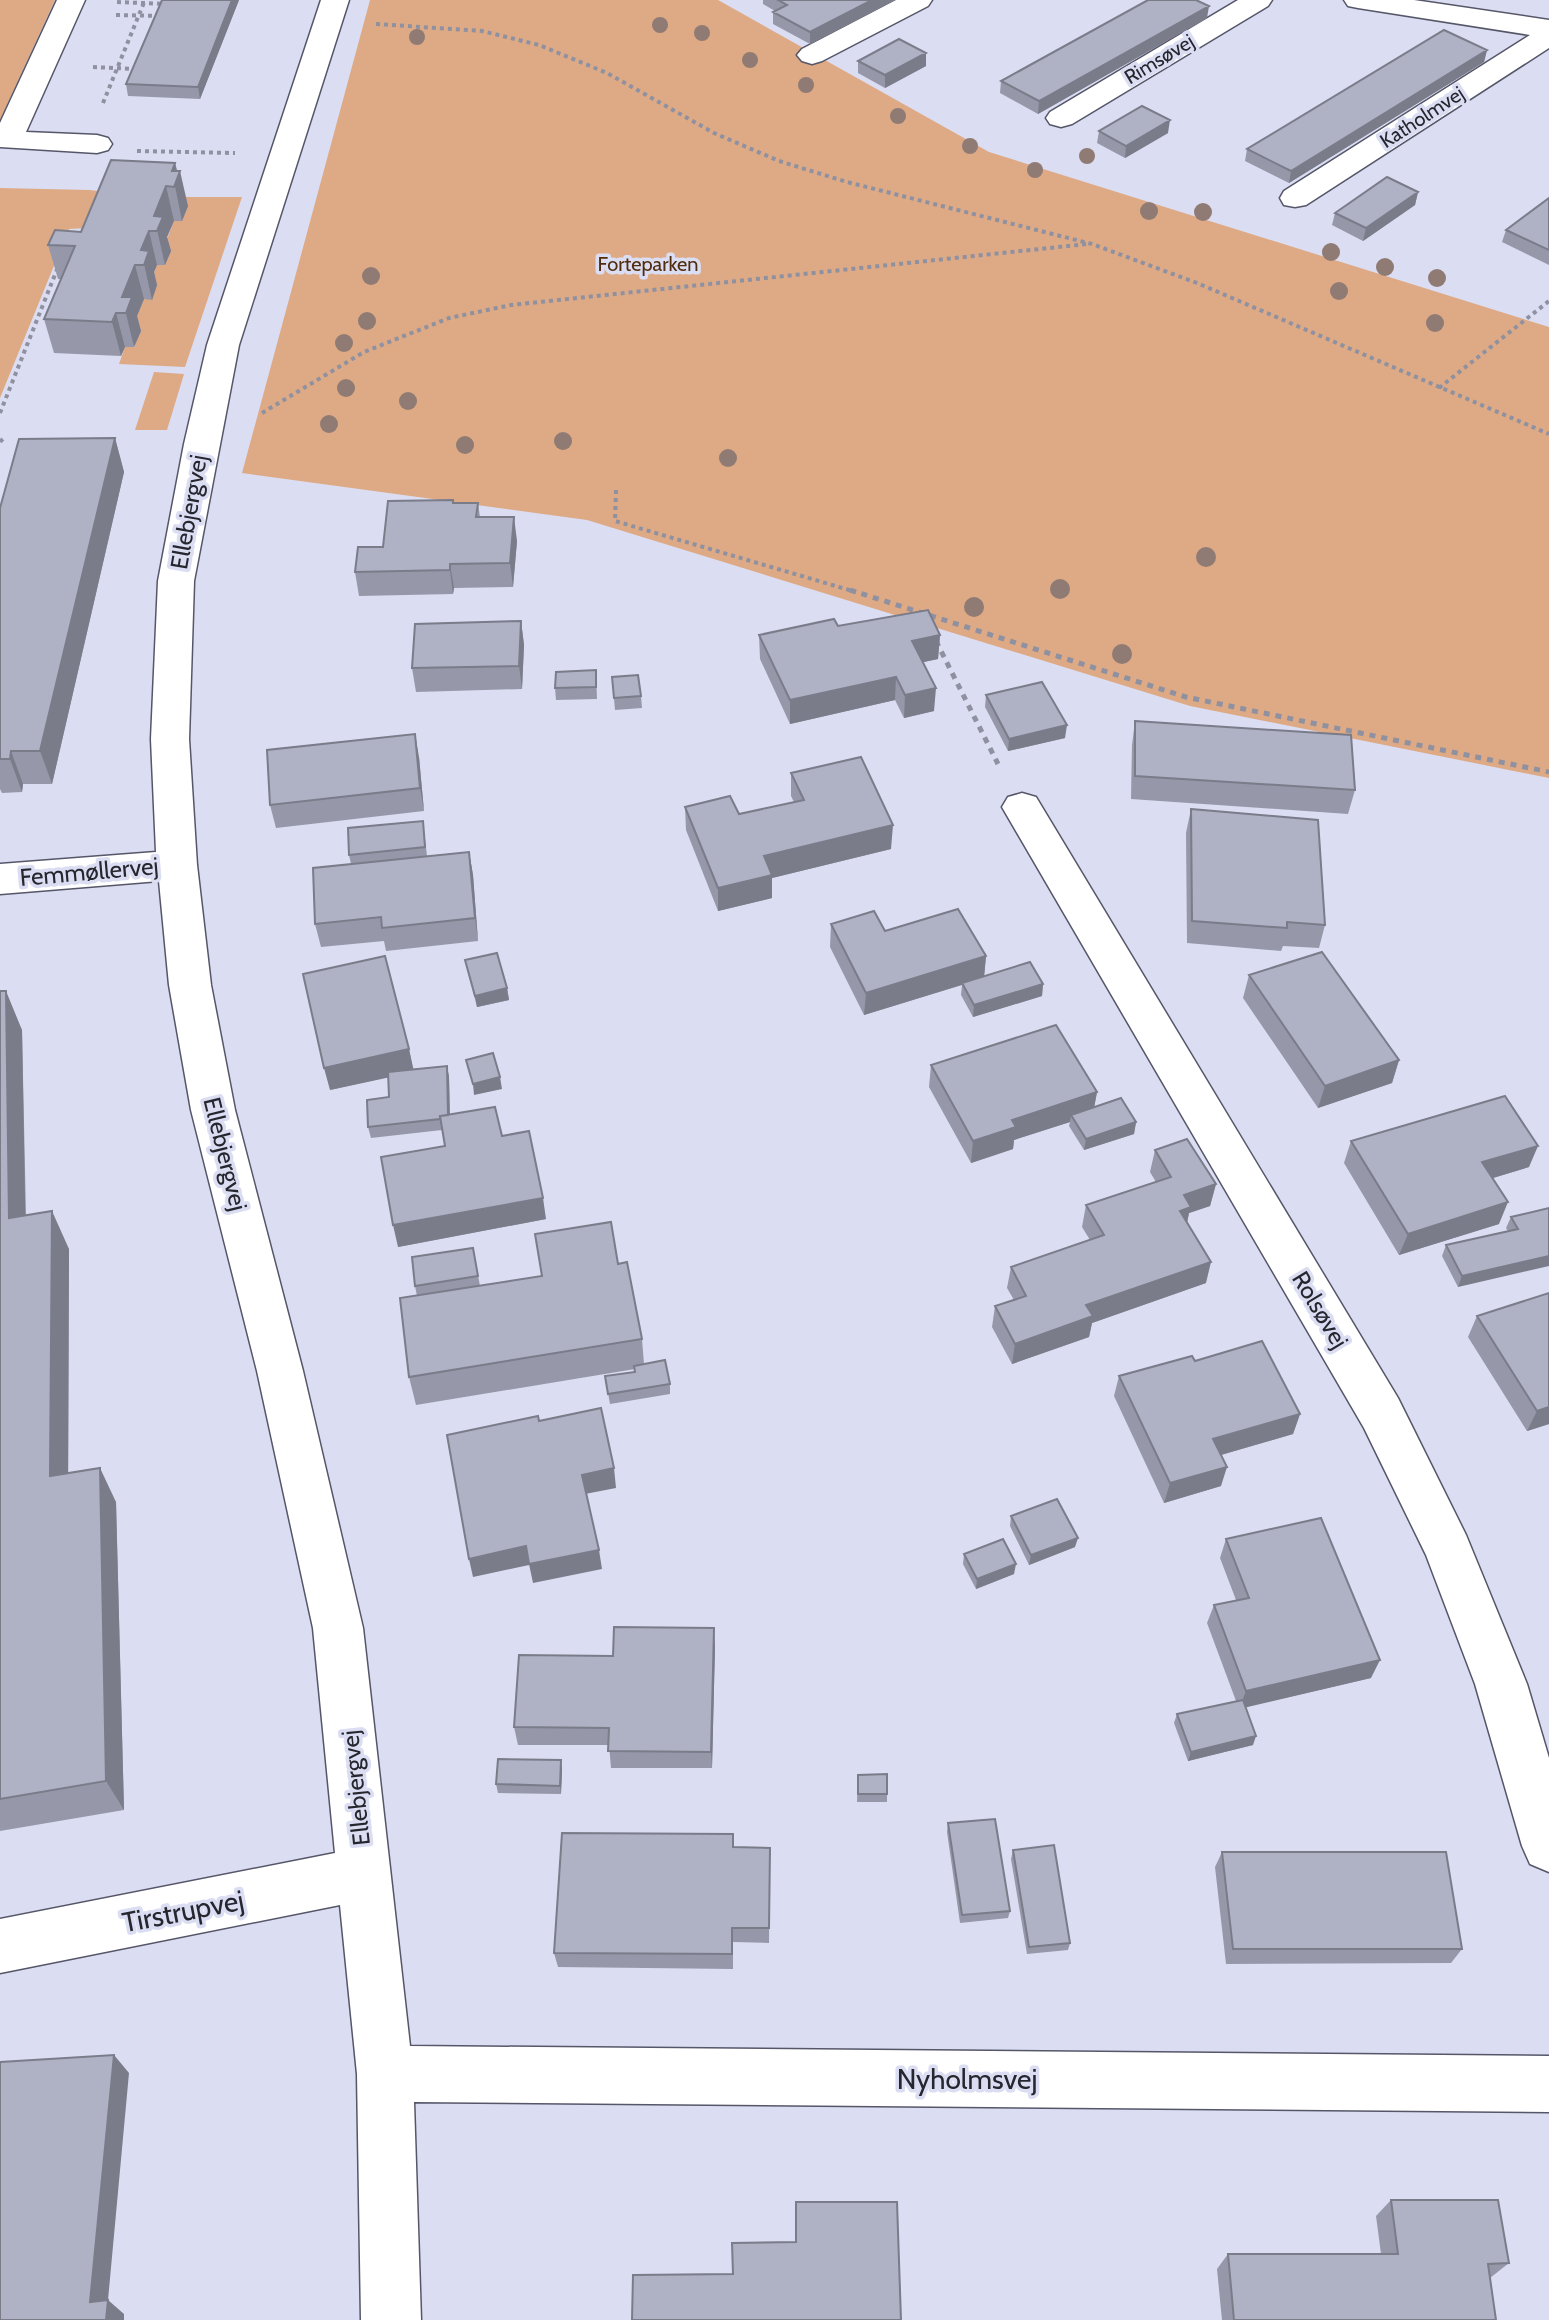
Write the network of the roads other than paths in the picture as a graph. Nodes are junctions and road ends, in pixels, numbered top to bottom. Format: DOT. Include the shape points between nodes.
graph roads {
  1 [pos="71,0"];
  2 [pos="918,0"];
  3 [pos="1258,0"];
  4 [pos="1358,0"];
  5 [pos="331,11"];
  6 [pos="1549,32"];
  7 [pos="812,55"];
  8 [pos="1061,118"];
  9 [pos="97,144"];
  10 [pos="1295,198"];
  11 [pos="1022,807"];
  12 [pos="177,865"];
  13 [pos="0,879"];
  14 [pos="1549,1846"];
  15 [pos="365,1874"];
  16 [pos="0,1946"];
  17 [pos="385,2074"];
  18 [pos="1549,2084"];
  19 [pos="391,2320"];
  1 -- 9 [label="street" via="7,140"];
  2 -- 7 [label="street"];
  3 -- 8 [label="street, Rimsøvej"];
  4 -- 6 [label="street"];
  5 -- 12 [label="street, Ellebjergvej" via="223,345 176,581 170,739"];
  6 -- 10 [label="street, Katholmvej"];
  11 -- 14 [label="street, Rolsøvej" via="1381,1413 1449,1551 1501,1684"];
  12 -- 13 [label="street, Femmøllervej"];
  12 -- 15 [label="street, Ellebjergvej" via="190,985 213,1110 338,1628"];
  15 -- 16 [label="street, Tirstrupvej"];
  15 -- 17 [label="street, Ellebjergvej"];
  17 -- 18 [label="street, Nyholmsvej"];
  17 -- 19 [label="street, Ellebjergvej"];
}
